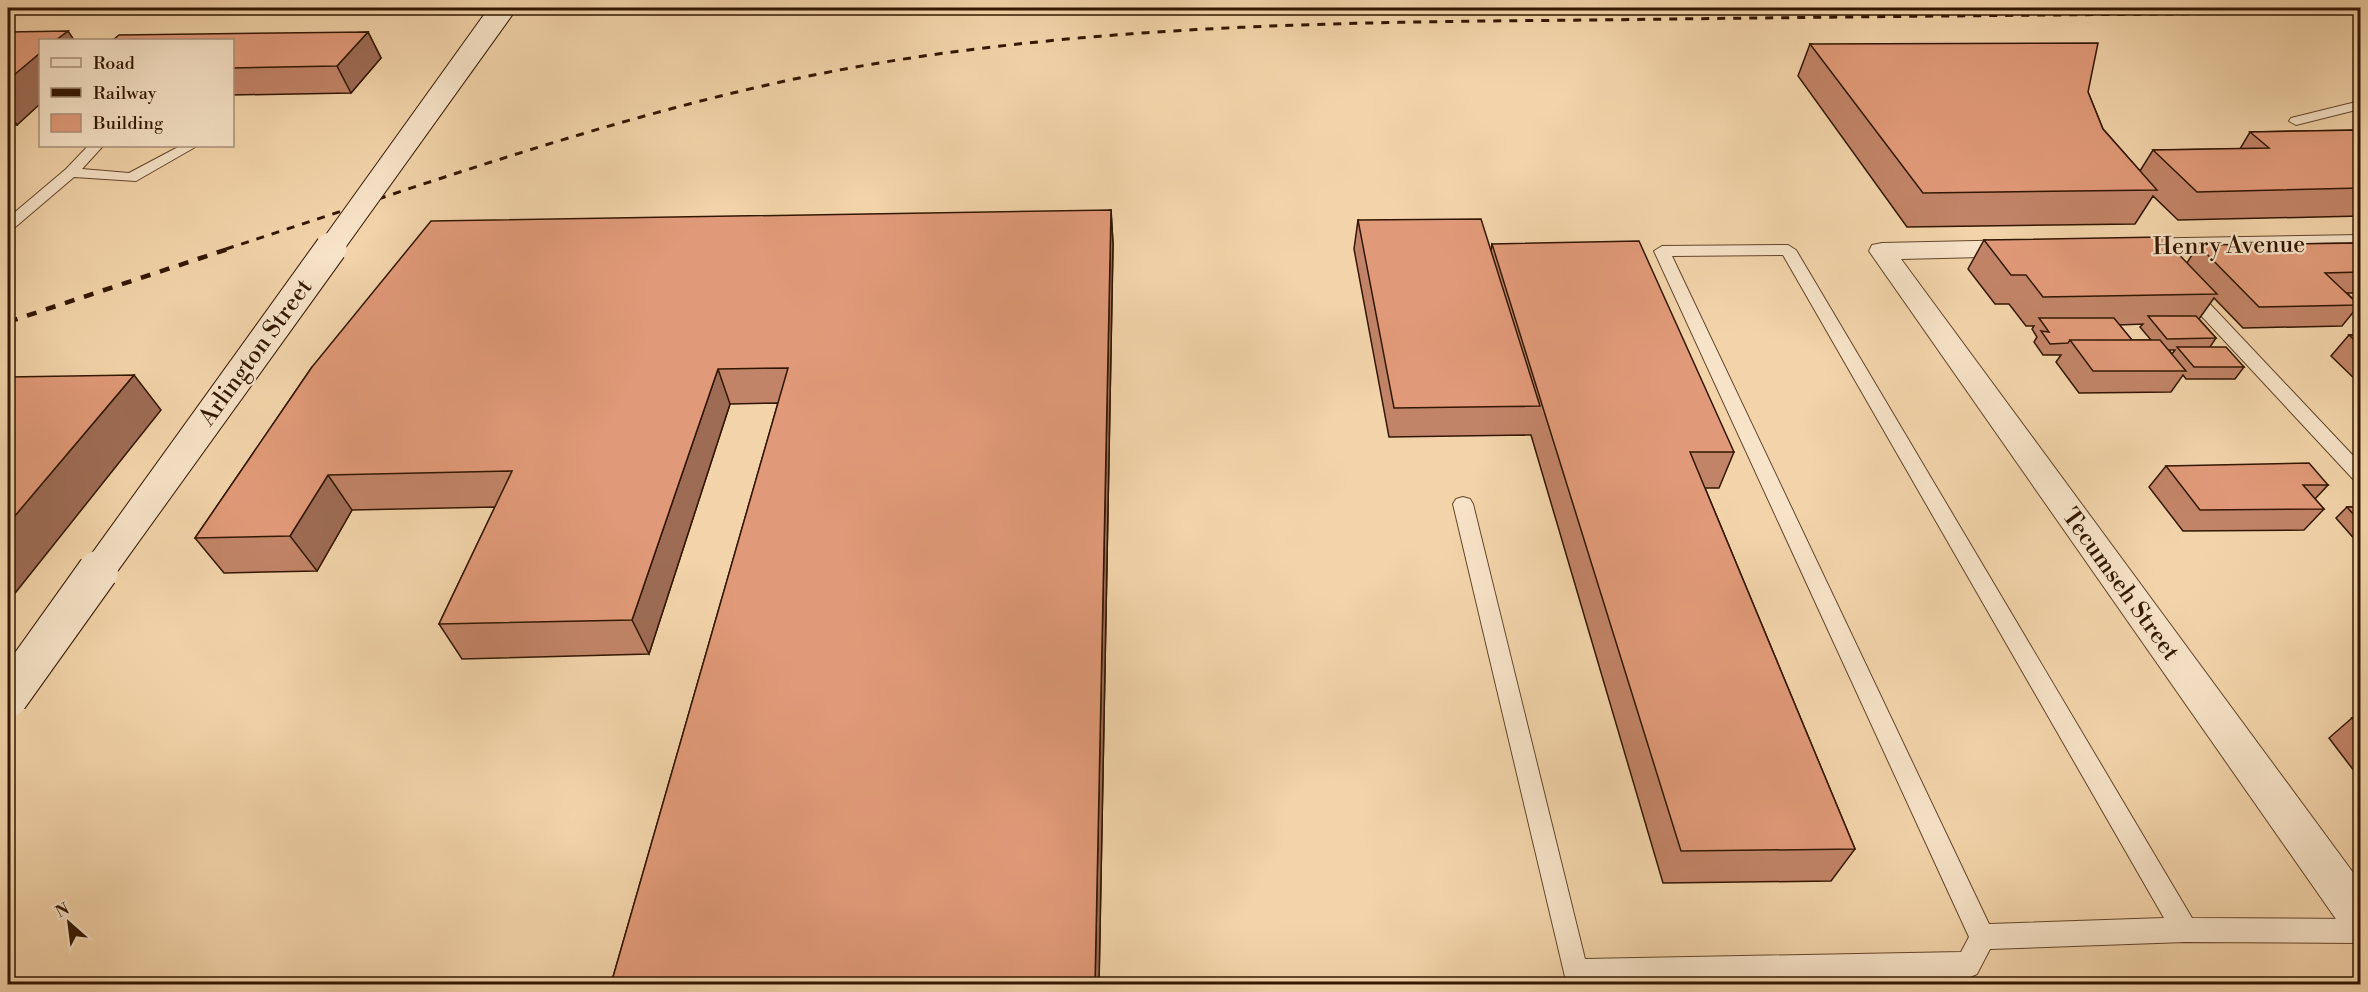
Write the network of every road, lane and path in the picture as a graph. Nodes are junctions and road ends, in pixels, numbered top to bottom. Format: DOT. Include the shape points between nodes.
graph roads {
  1 [pos="503,8"];
  2 [pos="2361,105"];
  3 [pos="2296,121"];
  4 [pos="95,147"];
  5 [pos="188,147"];
  6 [pos="71,172"];
  7 [pos="8,226"];
  8 [pos="2361,243"];
  9 [pos="2101,247"];
  10 [pos="2043,248"];
  11 [pos="2178,280"];
  12 [pos="2361,474"];
  13 [pos="1464,504"];
  14 [pos="8,697"];
  15 [pos="2361,917"];
  16 [pos="2185,930"];
  17 [pos="2361,931"];
  18 [pos="1982,937"];
  1 -- 14 [label="street, Arlington Street, bridge"];
  2 -- 3 [label="lane"];
  4 -- 6 [label="lane"];
  5 -- 6 [label="lane" via="131,178"];
  6 -- 7 [label="lane"];
  8 -- 9 [label="street, Henry Avenue" via="2154,255"];
  10 -- 15 [label="street, Tecumseh Street" via="1882,251"];
  11 -- 12 [label="lane"];
  13 -- 18 [label="lane" via="1575,972 1968,965"];
  16 -- 17 [label="lane"];
  16 -- 18 [label="lane"];
  16 -- 18 [label="lane" via="1788,250 1662,251"];
}
